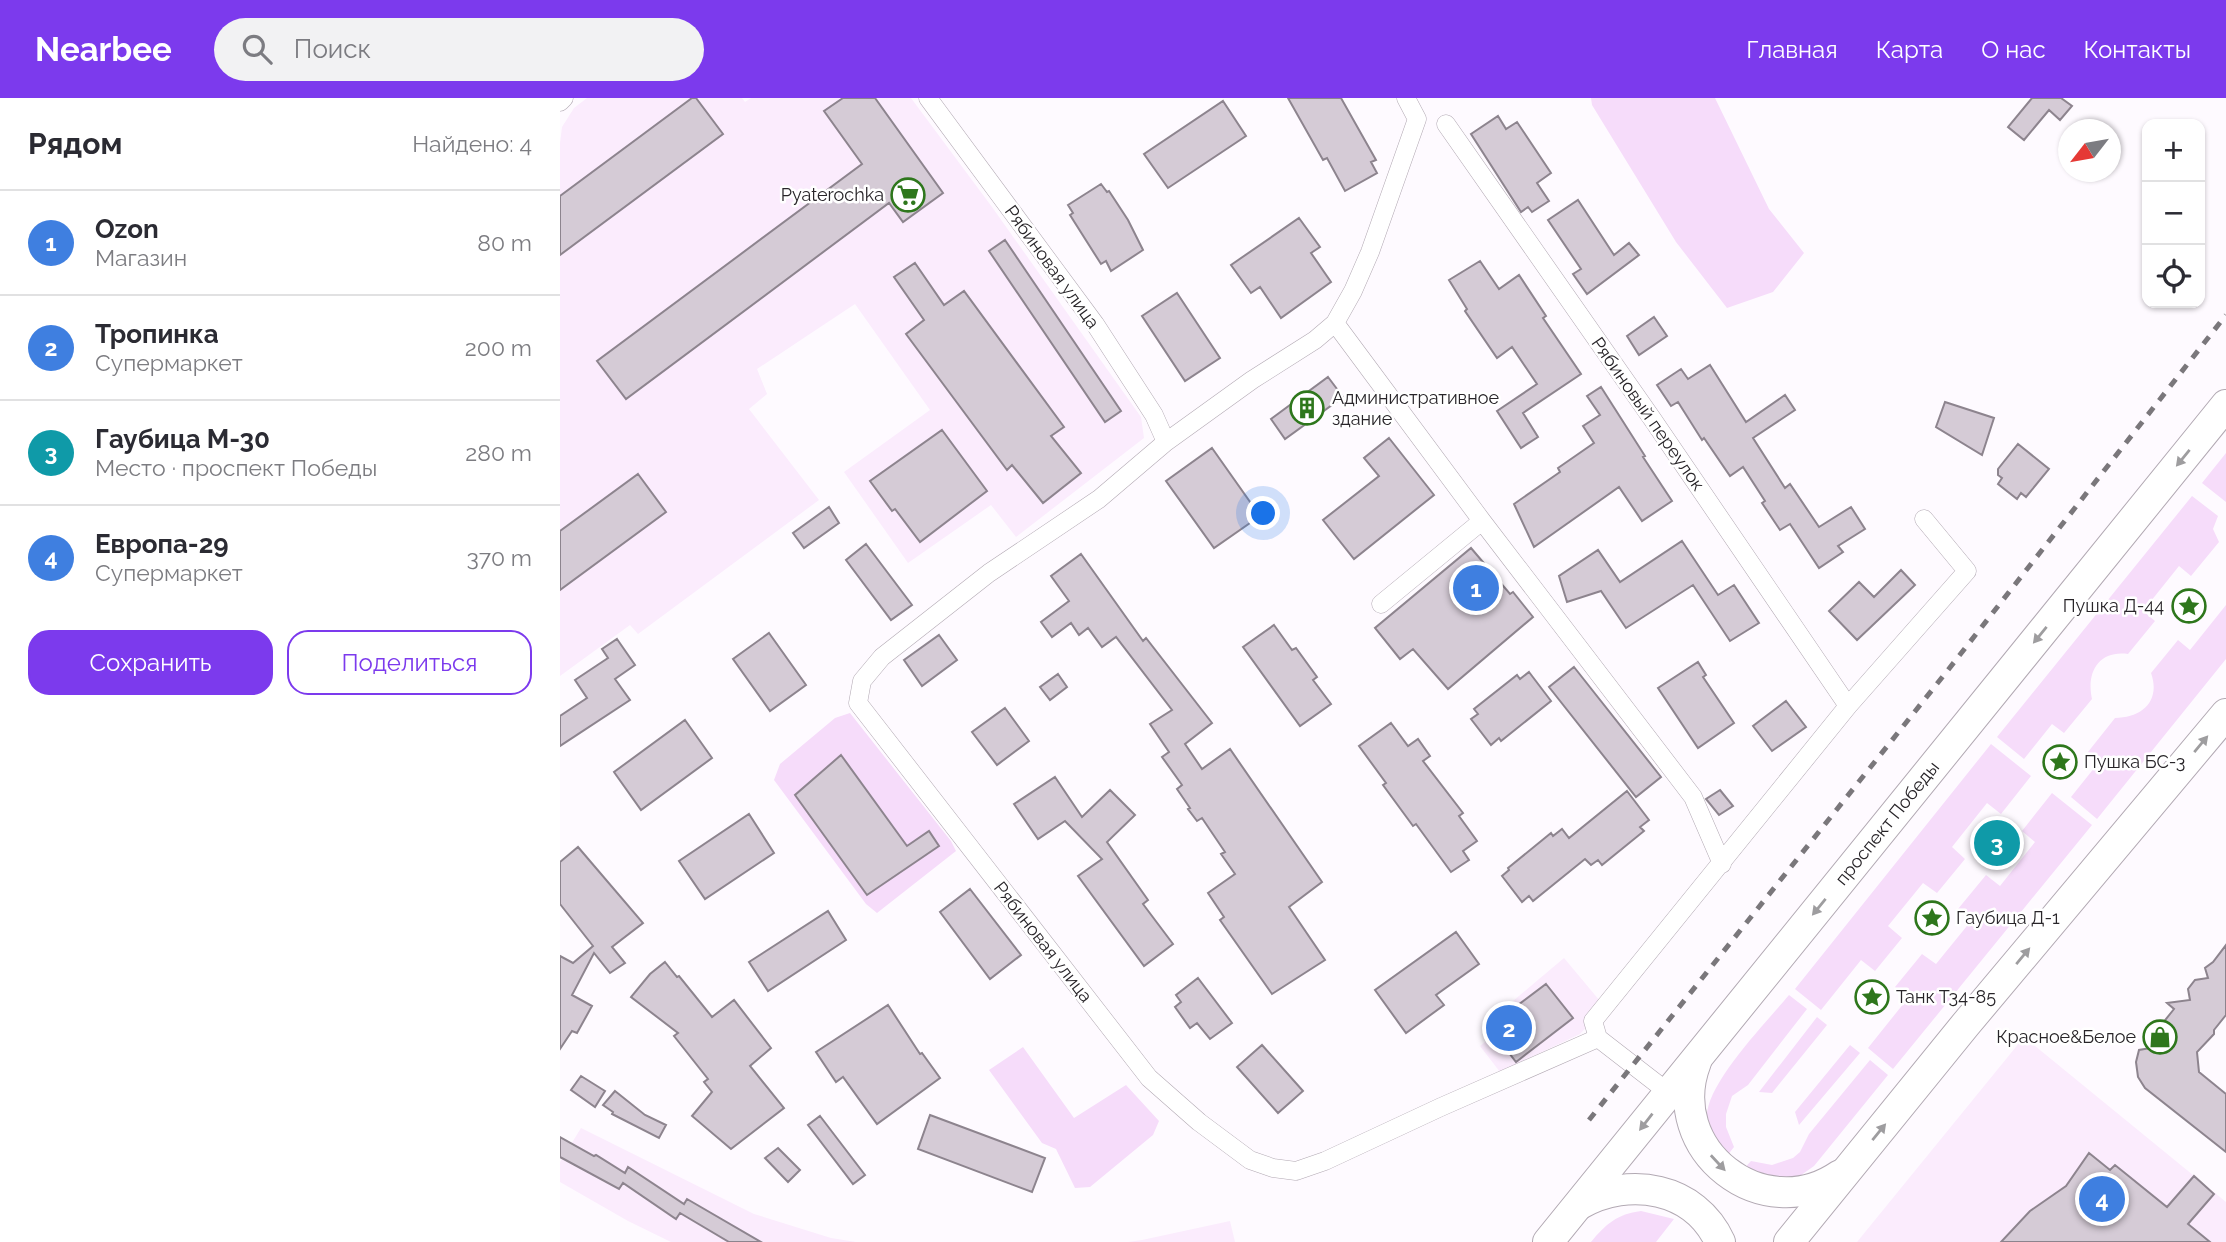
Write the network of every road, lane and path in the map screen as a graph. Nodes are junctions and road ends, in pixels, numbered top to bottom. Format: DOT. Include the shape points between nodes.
graph roads {
  1 [pos="564,98"];
  2 [pos="928,98"];
  3 [pos="1406,98"];
  4 [pos="560,102"];
  5 [pos="1446,124"];
  6 [pos="1335,323"];
  7 [pos="2226,405"];
  8 [pos="1166,442"];
  9 [pos="1924,519"];
  10 [pos="1482,521"];
  11 [pos="1381,604"];
  12 [pos="1848,706"];
  13 [pos="2226,714"];
  14 [pos="1722,864"];
  15 [pos="1598,1038"];
  16 [pos="1699,1055"];
  17 [pos="1669,1093"];
  18 [pos="1848,1170"];
  19 [pos="1577,1206"];
  20 [pos="1548,1242"];
  21 [pos="1720,1242"];
  22 [pos="1789,1242"];
  1 -- 4 [label="street"];
  2 -- 8 [label="street, Рябиновая улица" via="1096,324"];
  3 -- 6 [label="street" via="1417,119 1370,252"];
  5 -- 12 [label="street, Рябиновый переулок"];
  6 -- 8 [label="street"];
  6 -- 10 [label="street"];
  7 -- 16 [label="main road, проспект Победы, one-way"];
  8 -- 15 [label="street, Рябиновая улица" via="1099,499 989,573 882,657 862,681 858,703 1149,1078 1250,1160 1297,1171"];
  9 -- 12 [label="street" via="1967,571"];
  10 -- 11 [label="street"];
  10 -- 14 [label="street" via="1693,797"];
  12 -- 14 [label="street"];
  18 -- 13 [label="main road, one-way"];
  14 -- 15 [label="street" via="1593,1021"];
  15 -- 17 [label="street"];
  16 -- 17 [label="main road, проспект Победы"];
  16 -- 18 [label="main road, one-way" via="1690,1084 1692,1117 1704,1147 1726,1172 1754,1187 1787,1193 1819,1187"];
  17 -- 19 [label="main road, проспект Победы, one-way"];
  18 -- 22 [label="main road"];
  19 -- 20 [label="main road, проспект Победы"];
  19 -- 21 [label="main road" via="1605,1192 1654,1190 1698,1212"];
}
